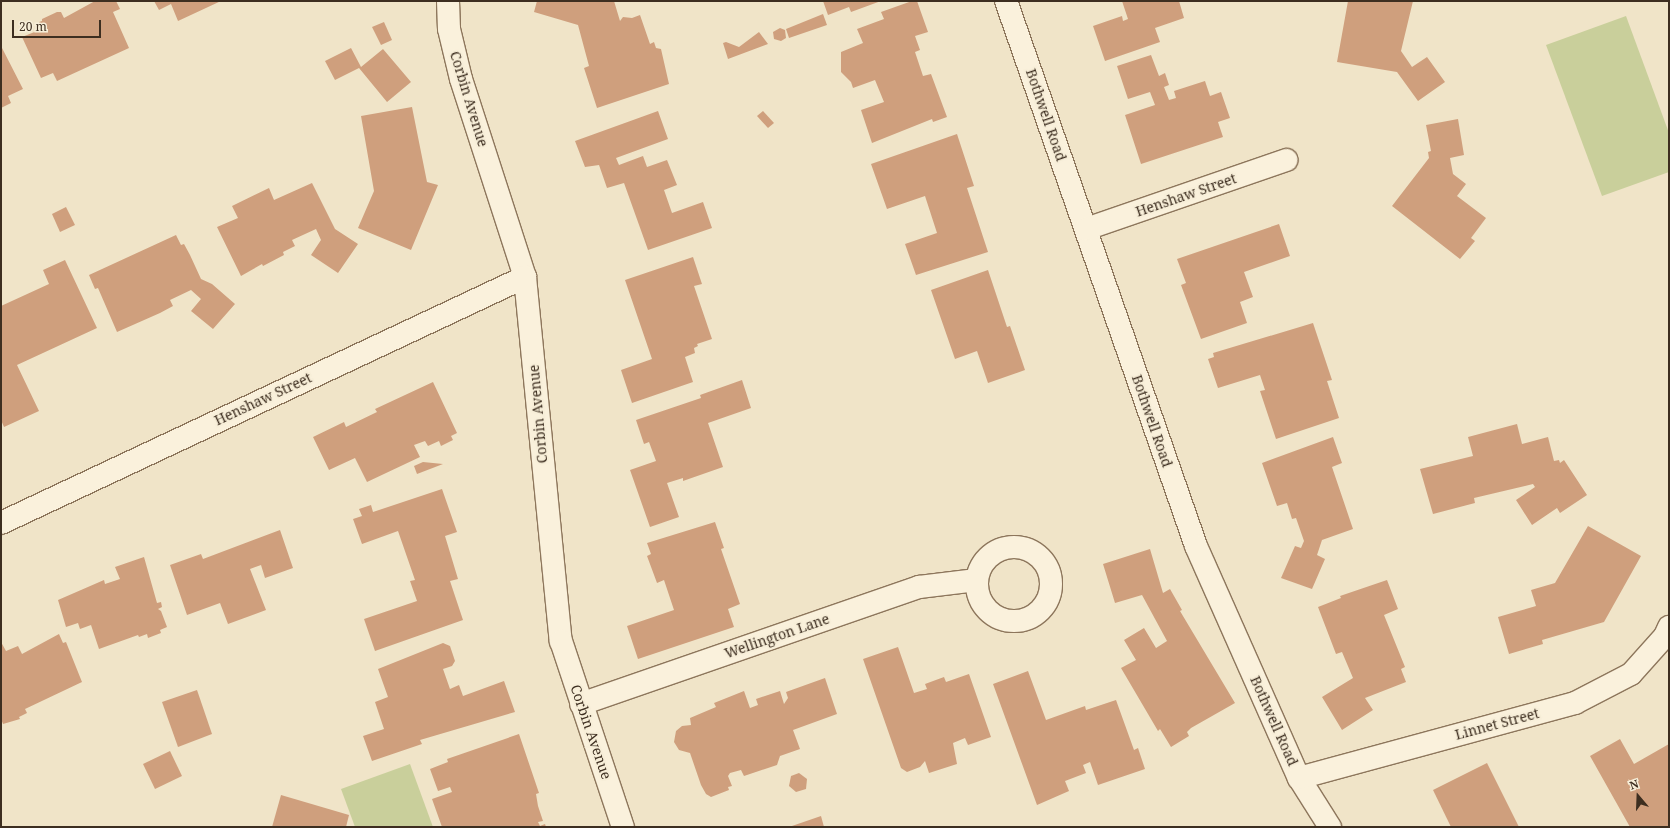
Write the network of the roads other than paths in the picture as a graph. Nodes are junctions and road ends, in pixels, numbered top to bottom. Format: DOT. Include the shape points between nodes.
graph roads {
  1 [pos="448,1"];
  2 [pos="1006,1"];
  3 [pos="1286,160"];
  4 [pos="1086,229"];
  5 [pos="525,277"];
  6 [pos="1,523"];
  7 [pos="977,580"];
  8 [pos="1669,627"];
  9 [pos="580,704"];
  10 [pos="1300,778"];
  11 [pos="623,827"];
  12 [pos="1330,827"];
  1 -- 5 [label="street, Corbin Avenue" via="449,29 460,79"];
  2 -- 4 [label="street, Bothwell Road"];
  3 -- 4 [label="street, Henshaw Street"];
  4 -- 10 [label="street, Bothwell Road" via="1196,546"];
  5 -- 6 [label="street, Henshaw Street"];
  5 -- 9 [label="street, Corbin Avenue" via="556,613 561,640"];
  7 -- 9 [label="street, Wellington Lane" via="919,587"];
  8 -- 10 [label="street, Linnet Street" via="1665,636 1631,674 1575,703"];
  9 -- 11 [label="street, Corbin Avenue"];
  10 -- 12 [label="street, Bothwell Road"];
}
